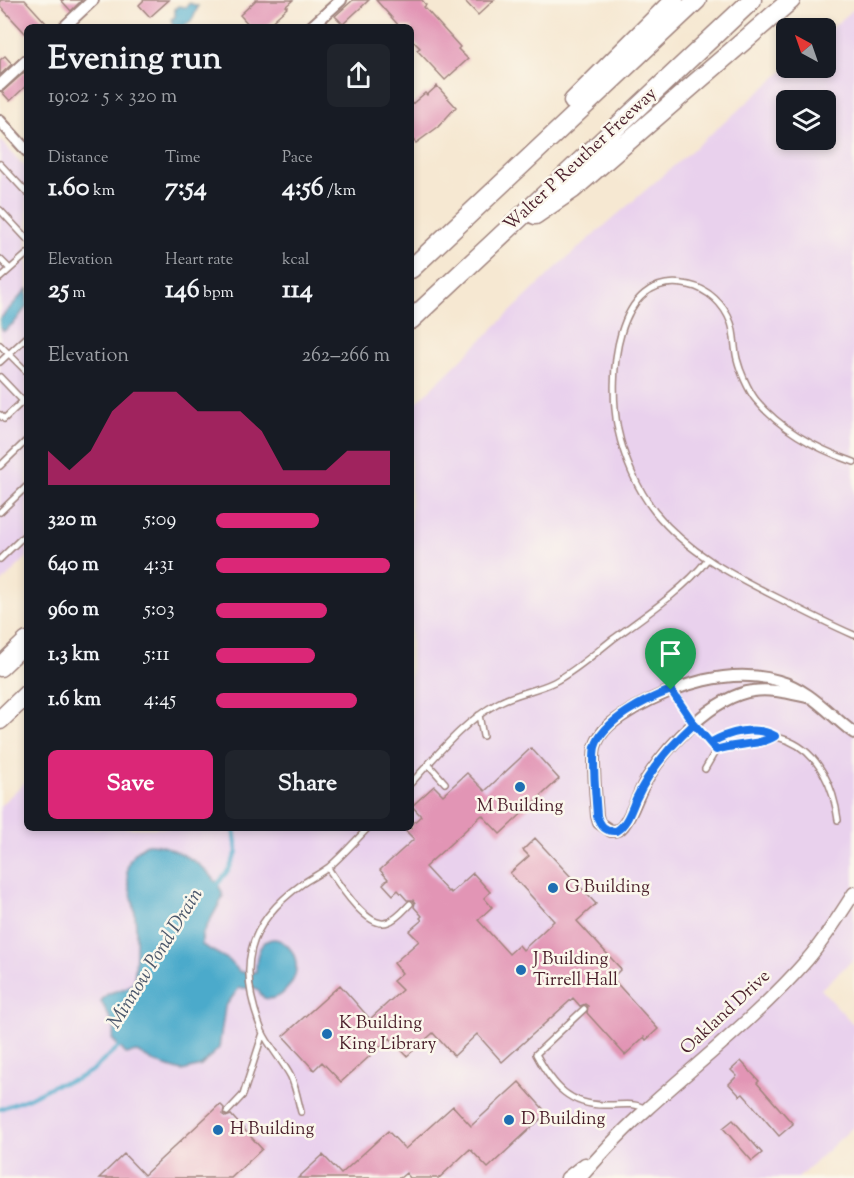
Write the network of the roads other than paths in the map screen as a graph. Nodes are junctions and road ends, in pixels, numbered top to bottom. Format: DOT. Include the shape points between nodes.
graph roads {
  1 [pos="93,0"];
  2 [pos="341,0"];
  3 [pos="674,0"];
  4 [pos="697,0"];
  5 [pos="752,0"];
  6 [pos="792,0"];
  7 [pos="67,24"];
  8 [pos="314,24"];
  9 [pos="24,63"];
  10 [pos="0,85"];
  11 [pos="0,121"];
  12 [pos="24,148"];
  13 [pos="0,164"];
  14 [pos="24,190"];
  15 [pos="0,210"];
  16 [pos="24,236"];
  17 [pos="446,236"];
  18 [pos="484,250"];
  19 [pos="24,257"];
  20 [pos="0,259"];
  21 [pos="414,266"];
  22 [pos="10,269"];
  23 [pos="0,278"];
  24 [pos="414,317"];
  25 [pos="24,340"];
  26 [pos="0,345"];
  27 [pos="9,354"];
  28 [pos="0,363"];
  29 [pos="24,369"];
  30 [pos="0,377"];
  31 [pos="0,415"];
  32 [pos="24,443"];
  33 [pos="854,462"];
  34 [pos="0,466"];
  35 [pos="24,489"];
  36 [pos="0,512"];
  37 [pos="24,536"];
  38 [pos="0,559"];
  39 [pos="707,560"];
  40 [pos="854,635"];
  41 [pos="24,644"];
  42 [pos="0,667"];
  43 [pos="671,690"];
  44 [pos="24,697"];
  45 [pos="812,698"];
  46 [pos="479,716"];
  47 [pos="0,720"];
  48 [pos="694,724"];
  49 [pos="852,734"];
  50 [pos="483,736"];
  51 [pos="775,736"];
  52 [pos="710,743"];
  53 [pos="716,750"];
  54 [pos="429,764"];
  55 [pos="705,769"];
  56 [pos="414,780"];
  57 [pos="445,783"];
  58 [pos="838,820"];
  59 [pos="365,831"];
  60 [pos="328,868"];
  61 [pos="854,893"];
  62 [pos="411,904"];
  63 [pos="584,1009"];
  64 [pos="263,1033"];
  65 [pos="646,1110"];
  66 [pos="227,1112"];
  67 [pos="301,1112"];
  68 [pos="608,1147"];
  69 [pos="567,1178"];
  70 [pos="580,1178"];
  1 -- 7 [label="street"];
  2 -- 8 [label="street"];
  3 -- 17 [label="highway"];
  4 -- 17 [label="highway, Walter P Reuther Freeway"];
  5 -- 18 [label="highway, Walter P Reuther Freeway"];
  6 -- 18 [label="highway" via="573,189"];
  9 -- 10 [label="street"];
  11 -- 12 [label="street"];
  13 -- 14 [label="lane"];
  15 -- 16 [label="lane"];
  17 -- 21 [label="highway, Walter P Reuther Freeway"];
  18 -- 24 [label="highway, Walter P Reuther Freeway"];
  19 -- 22 [label="lane"];
  20 -- 22 [label="lane"];
  22 -- 23 [label="lane"];
  25 -- 27 [label="lane"];
  26 -- 27 [label="lane"];
  27 -- 28 [label="lane"];
  27 -- 29 [label="lane"];
  30 -- 31 [label="lane" via="23,401 4,419"];
  32 -- 34 [label="lane"];
  33 -- 39 [label="lane" via="778,423 754,398 737,360 731,323 711,295 677,283 641,297 622,328 614,374 618,431 643,495 681,539"];
  35 -- 36 [label="lane"];
  37 -- 38 [label="lane"];
  39 -- 40 [label="lane"];
  39 -- 46 [label="lane" via="654,608 553,683 517,694"];
  41 -- 42 [label="highway"];
  43 -- 45 [label="street" via="726,677 768,678"];
  43 -- 48 [label="lane"];
  43 -- 48 [label="street" via="611,723 598,741 595,752 599,824 616,831 623,825 660,759"];
  44 -- 47 [label="highway"];
  45 -- 48 [label="street" via="772,690 749,691 726,700"];
  45 -- 49 [label="street"];
  46 -- 50 [label="lane"];
  46 -- 54 [label="lane" via="449,740"];
  48 -- 52 [label="lane"];
  51 -- 52 [label="lane" via="750,730"];
  51 -- 53 [label="lane" via="766,742"];
  51 -- 58 [label="lane" via="791,741 814,759 835,798"];
  52 -- 53 [label="lane"];
  53 -- 55 [label="lane"];
  54 -- 56 [label="lane"];
  54 -- 57 [label="lane"];
  59 -- 60 [label="lane"];
  60 -- 62 [label="lane" via="367,917 377,923 386,924"];
  60 -- 64 [label="lane" via="286,897 252,943 249,990"];
  61 -- 65 [label="street, Oakland Drive" via="830,932 793,974"];
  63 -- 65 [label="lane" via="536,1054 548,1075 564,1093 579,1101 606,1106 639,1105"];
  64 -- 66 [label="lane" via="243,1095"];
  64 -- 67 [label="lane" via="291,1078"];
  65 -- 68 [label="street, Oakland Drive"];
  68 -- 69 [label="street, Oakland Drive"];
  68 -- 70 [label="street, Oakland Drive"];
}
